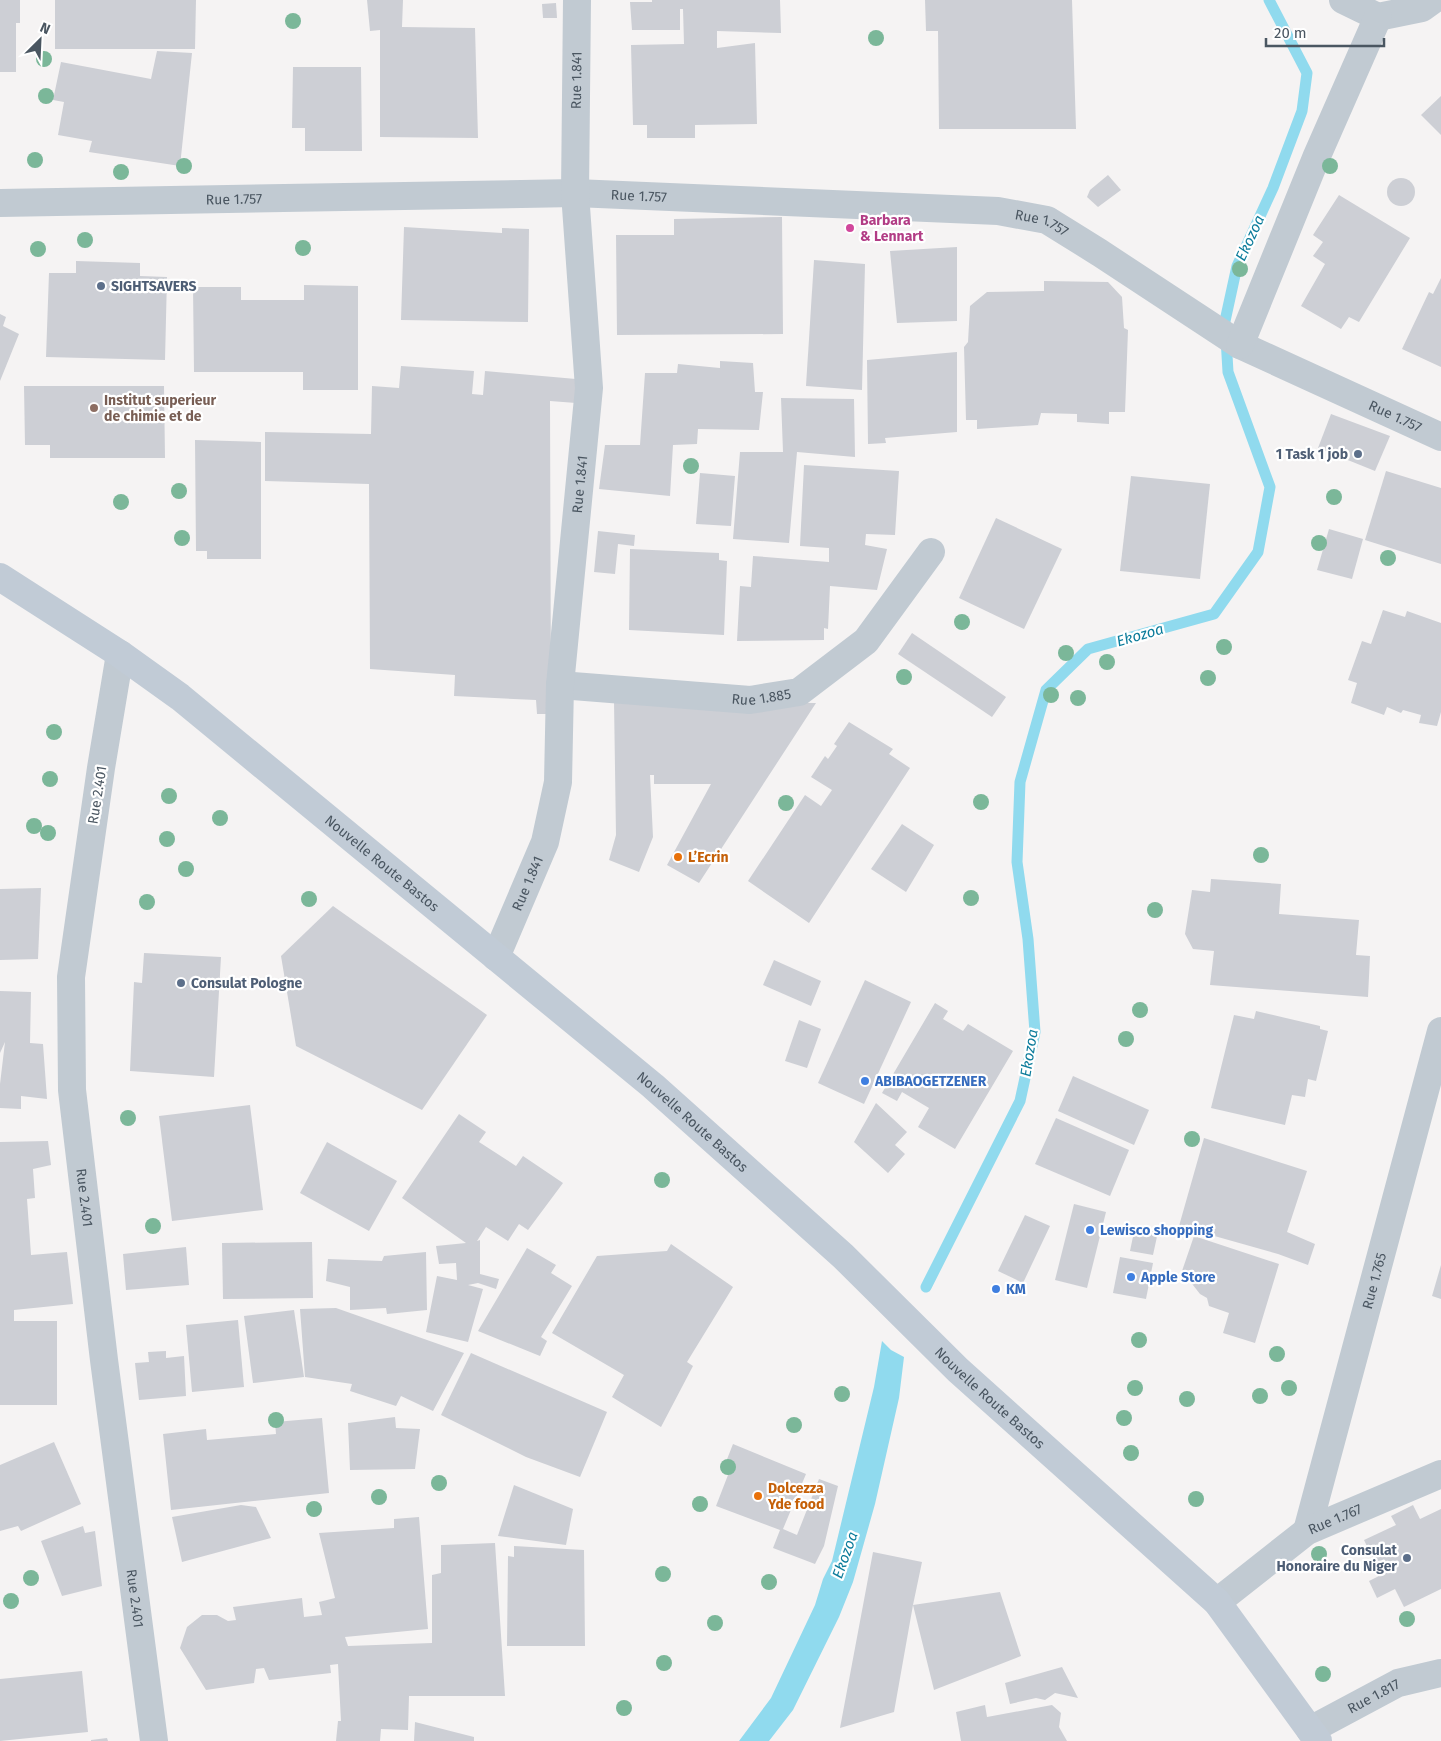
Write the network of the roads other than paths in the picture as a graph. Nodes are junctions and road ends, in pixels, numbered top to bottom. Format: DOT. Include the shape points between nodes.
graph roads {
  1 [pos="577,0"];
  2 [pos="1343,0"];
  3 [pos="1433,0"];
  4 [pos="1378,17"];
  5 [pos="575,193"];
  6 [pos="0,204"];
  7 [pos="1240,345"];
  8 [pos="1441,437"];
  9 [pos="931,552"];
  10 [pos="0,577"];
  11 [pos="120,654"];
  12 [pos="560,685"];
  13 [pos="496,957"];
  14 [pos="1441,1031"];
  15 [pos="1441,1474"];
  16 [pos="1307,1531"];
  17 [pos="1216,1602"];
  18 [pos="1441,1673"];
  19 [pos="1314,1735"];
  20 [pos="154,1741"];
  1 -- 5 [label="street, Rue 1.841"];
  2 -- 4 [label="street"];
  3 -- 4 [label="street" via="1422,8"];
  4 -- 7 [label="street"];
  5 -- 6 [label="street, Rue 1.757"];
  5 -- 7 [label="street, Rue 1.757" via="998,212 1047,220"];
  5 -- 12 [label="street, Rue 1.841" via="589,388"];
  7 -- 8 [label="street, Rue 1.757"];
  9 -- 12 [label="street, Rue 1.885" via="866,640 799,692 750,700"];
  10 -- 11 [label="main road, Nouvelle Route Bastos"];
  11 -- 13 [label="main road, Nouvelle Route Bastos" via="180,697"];
  11 -- 20 [label="street, Rue 2.401" via="71,977 72,1090"];
  12 -- 13 [label="street, Rue 1.841" via="558,782 546,842"];
  13 -- 17 [label="main road, Nouvelle Route Bastos" via="653,1086 843,1256 958,1370"];
  14 -- 16 [label="street, Rue 1.765"];
  15 -- 16 [label="street, Rue 1.767"];
  16 -- 17 [label="street, Rue 1.767"];
  17 -- 19 [label="main road, Nouvelle Route Bastos"];
  18 -- 19 [label="street, Rue 1.817" via="1398,1683"];
}
